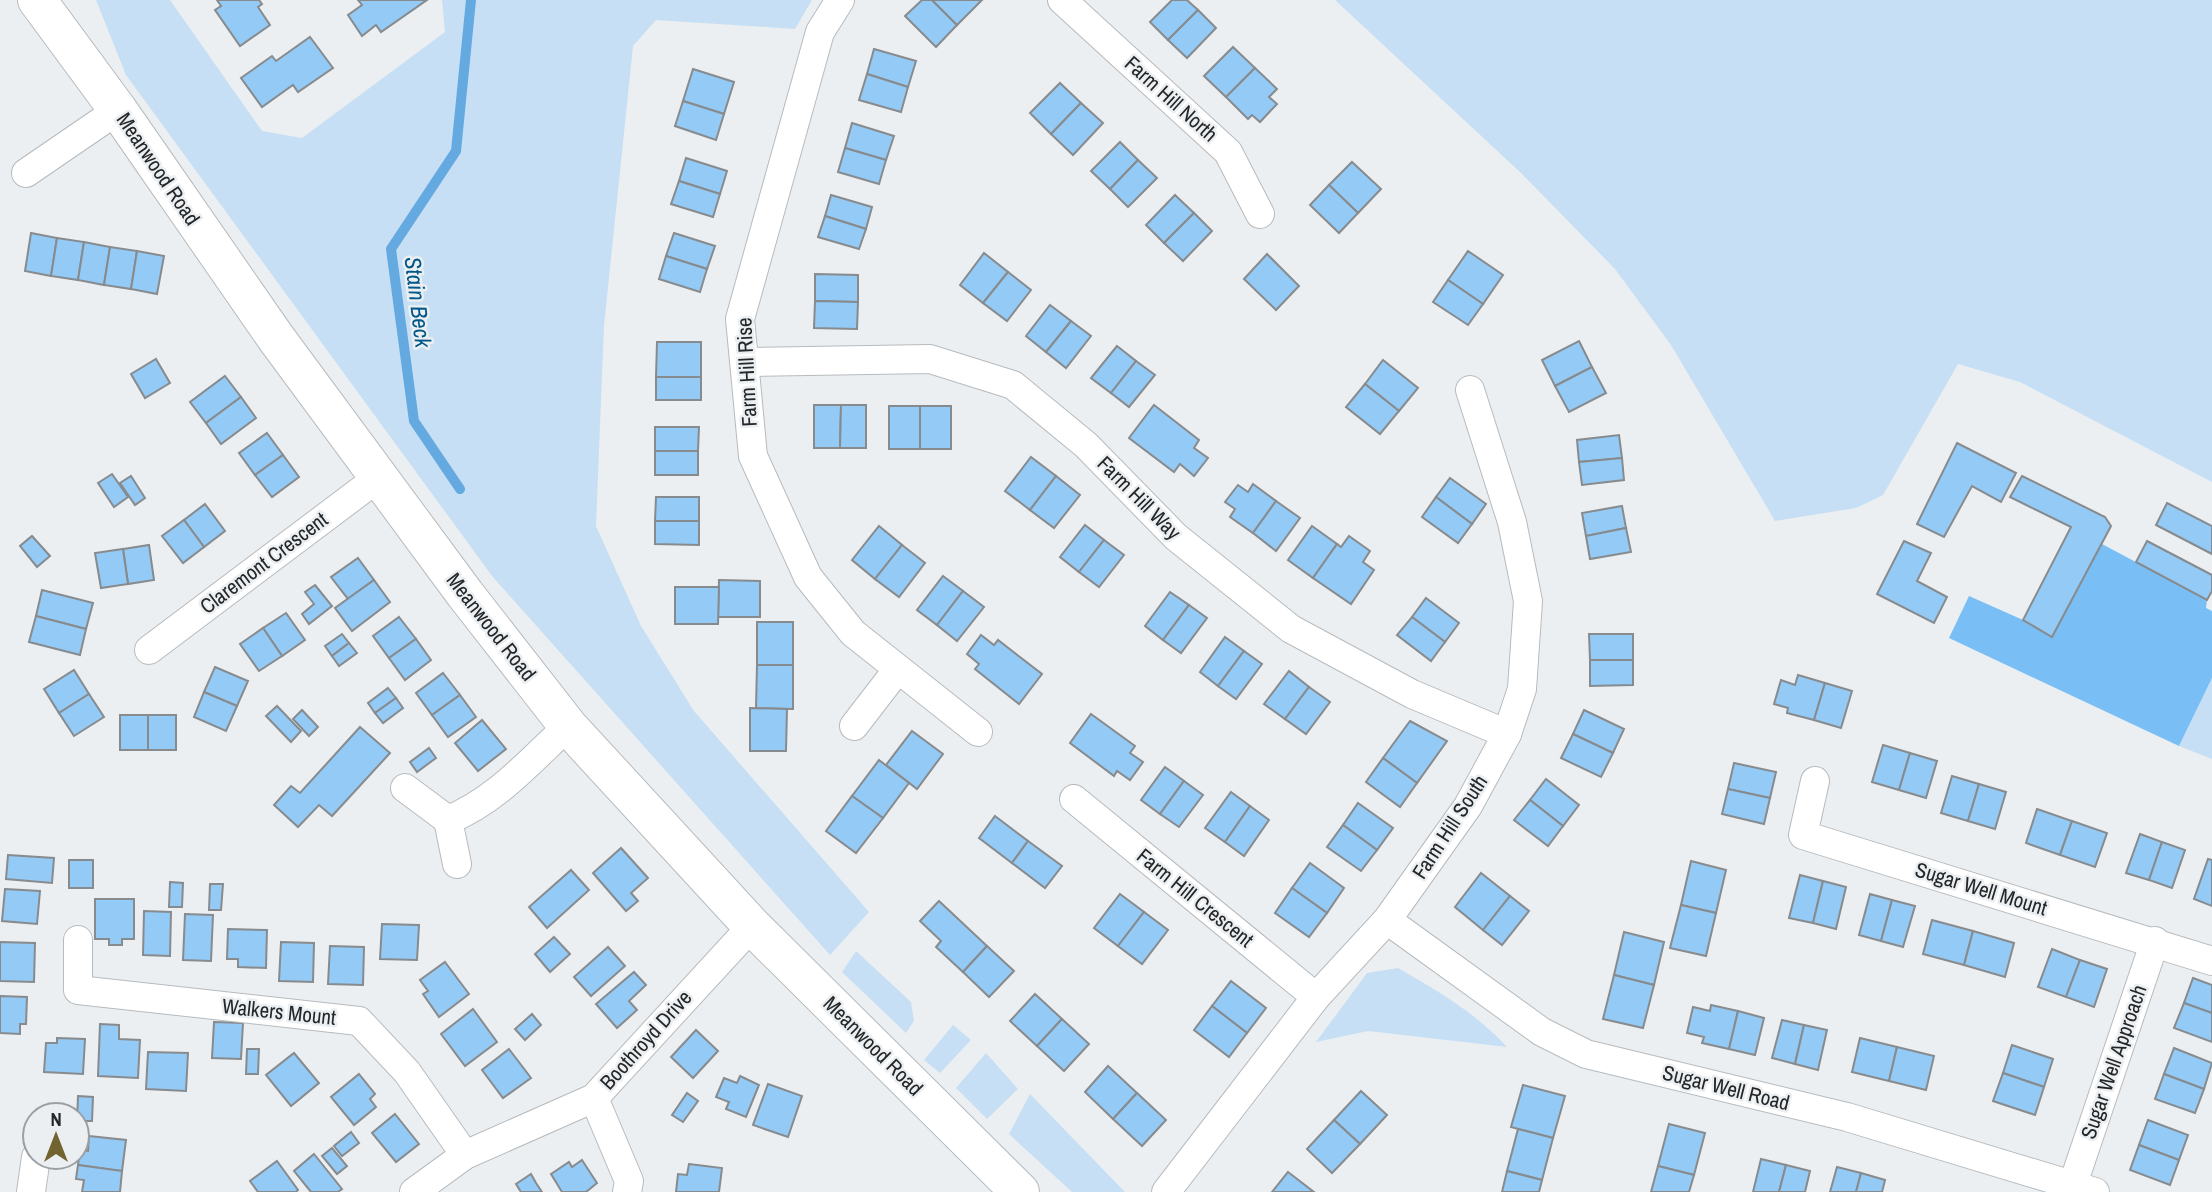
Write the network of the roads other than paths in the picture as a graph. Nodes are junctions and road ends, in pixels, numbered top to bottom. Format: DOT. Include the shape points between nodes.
graph roads {
  1 [pos="37,0"];
  2 [pos="840,0"];
  3 [pos="1062,0"];
  4 [pos="118,110"];
  5 [pos="26,174"];
  6 [pos="1261,214"];
  7 [pos="745,362"];
  8 [pos="1471,390"];
  9 [pos="379,477"];
  10 [pos="149,650"];
  11 [pos="898,669"];
  12 [pos="568,726"];
  13 [pos="854,726"];
  14 [pos="978,732"];
  15 [pos="1507,734"];
  16 [pos="1815,781"];
  17 [pos="405,788"];
  18 [pos="1074,799"];
  19 [pos="448,820"];
  20 [pos="457,864"];
  21 [pos="1387,920"];
  22 [pos="752,926"];
  23 [pos="78,940"];
  24 [pos="2155,941"];
  25 [pos="2212,961"];
  26 [pos="1316,997"];
  27 [pos="594,1098"];
  28 [pos="465,1155"];
  29 [pos="34,1171"];
  30 [pos="2084,1188"];
  31 [pos="31,1192"];
  32 [pos="414,1192"];
  33 [pos="627,1192"];
  34 [pos="1020,1192"];
  35 [pos="1166,1192"];
  1 -- 4 [label="street, Meanwood Road"];
  2 -- 7 [label="street, Farm Hill Rise" via="820,32 740,319"];
  3 -- 6 [label="street, Farm Hill North" via="1228,152"];
  4 -- 5 [label="street"];
  4 -- 9 [label="street, Meanwood Road" via="224,266"];
  7 -- 11 [label="street, Farm Hill Rise" via="753,456 808,577 853,633"];
  7 -- 15 [label="street, Farm Hill Way" via="930,359 1013,385 1087,445 1176,537 1290,629 1412,694"];
  8 -- 15 [label="street, Farm Hill South" via="1512,522 1528,601 1522,689"];
  9 -- 10 [label="street, Claremont Crescent"];
  9 -- 12 [label="street, Meanwood Road"];
  11 -- 13 [label="street"];
  11 -- 14 [label="street, Farm Hill Rise"];
  12 -- 19 [label="street" via="498,791 471,811"];
  12 -- 22 [label="street, Meanwood Road"];
  15 -- 21 [label="street, Farm Hill South" via="1468,806"];
  16 -- 24 [label="street, Sugar Well Mount" via="1803,835"];
  17 -- 19 [label="street"];
  18 -- 26 [label="street, Farm Hill Crescent"];
  19 -- 20 [label="street"];
  21 -- 26 [label="street, Farm Hill South"];
  21 -- 30 [label="street, Sugar Well Road" via="1542,1031 1586,1054 1847,1117"];
  22 -- 27 [label="street, Boothroyd Drive"];
  22 -- 34 [label="street, Meanwood Road"];
  23 -- 28 [label="street, Walkers Mount" via="78,990 359,1021 407,1072"];
  24 -- 25 [label="street, Sugar Well Mount"];
  24 -- 30 [label="street, Sugar Well Approach"];
  26 -- 35 [label="street, Farm Hill South"];
  27 -- 28 [label="street, Boothroyd Drive"];
  27 -- 33 [label="street" via="629,1181"];
  28 -- 32 [label="street, Boothroyd Drive"];
  29 -- 31 [label="street"];
}
